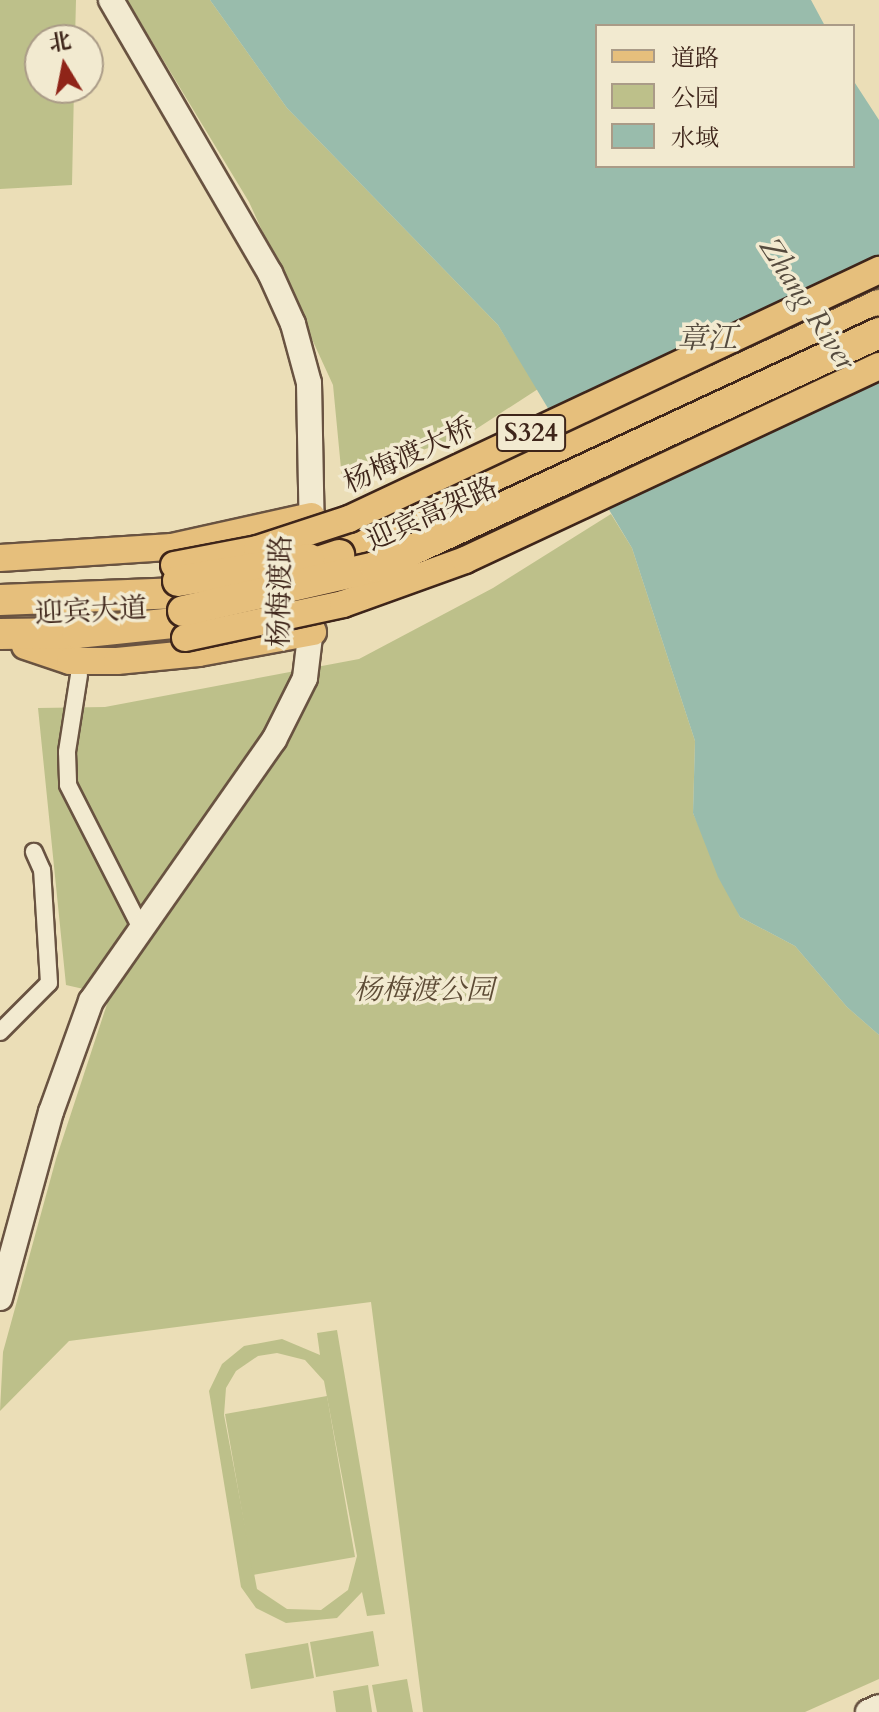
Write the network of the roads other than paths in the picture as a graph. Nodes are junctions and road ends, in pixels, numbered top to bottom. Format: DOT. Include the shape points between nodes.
graph roads {
  1 [pos="111,0"];
  2 [pos="879,270"];
  3 [pos="879,305"];
  4 [pos="879,333"];
  5 [pos="879,366"];
  6 [pos="312,516"];
  7 [pos="0,558"];
  8 [pos="340,567"];
  9 [pos="0,573"];
  10 [pos="0,584"];
  11 [pos="0,600"];
  12 [pos="181,602"];
  13 [pos="0,618"];
  14 [pos="313,632"];
  15 [pos="8,642"];
  16 [pos="79,675"];
  17 [pos="34,852"];
  18 [pos="142,930"];
  19 [pos="0,1032"];
  20 [pos="0,1298"];
  21 [pos="879,1707"];
  22 [pos="868,1712"];
  1 -- 6 [label="street, 杨梅渡路" via="270,273 293,324 309,383"];
  2 -- 12 [label="main road, 杨梅渡大桥 / S324, bridge" via="349,519 257,549"];
  3 -- 8 [label="highway, 迎宾高架路"];
  4 -- 8 [label="highway, 迎宾高架路, bridge" via="434,542"];
  5 -- 12 [label="main road, S324, bridge" via="465,560 343,604"];
  6 -- 7 [label="main road" via="172,547"];
  6 -- 14 [label="street, 杨梅渡路"];
  8 -- 12 [label="highway, bridge"];
  8 -- 12 [label="highway" via="270,606"];
  9 -- 12 [label="main road, 迎宾大道 / S324"];
  10 -- 12 [label="highway" via="110,586"];
  11 -- 12 [label="highway"];
  12 -- 13 [label="highway"];
  12 -- 15 [label="highway" via="66,634"];
  14 -- 15 [label="main road" via="199,653 117,661 70,661"];
  14 -- 18 [label="street, 杨梅渡路" via="305,678 274,740"];
  16 -- 18 [label="street" via="67,752 68,785"];
  17 -- 19 [label="street" via="42,870 49,983"];
  18 -- 20 [label="street, 杨梅渡路" via="84,1020 51,1112"];
  21 -- 22 [label="street"];
}
